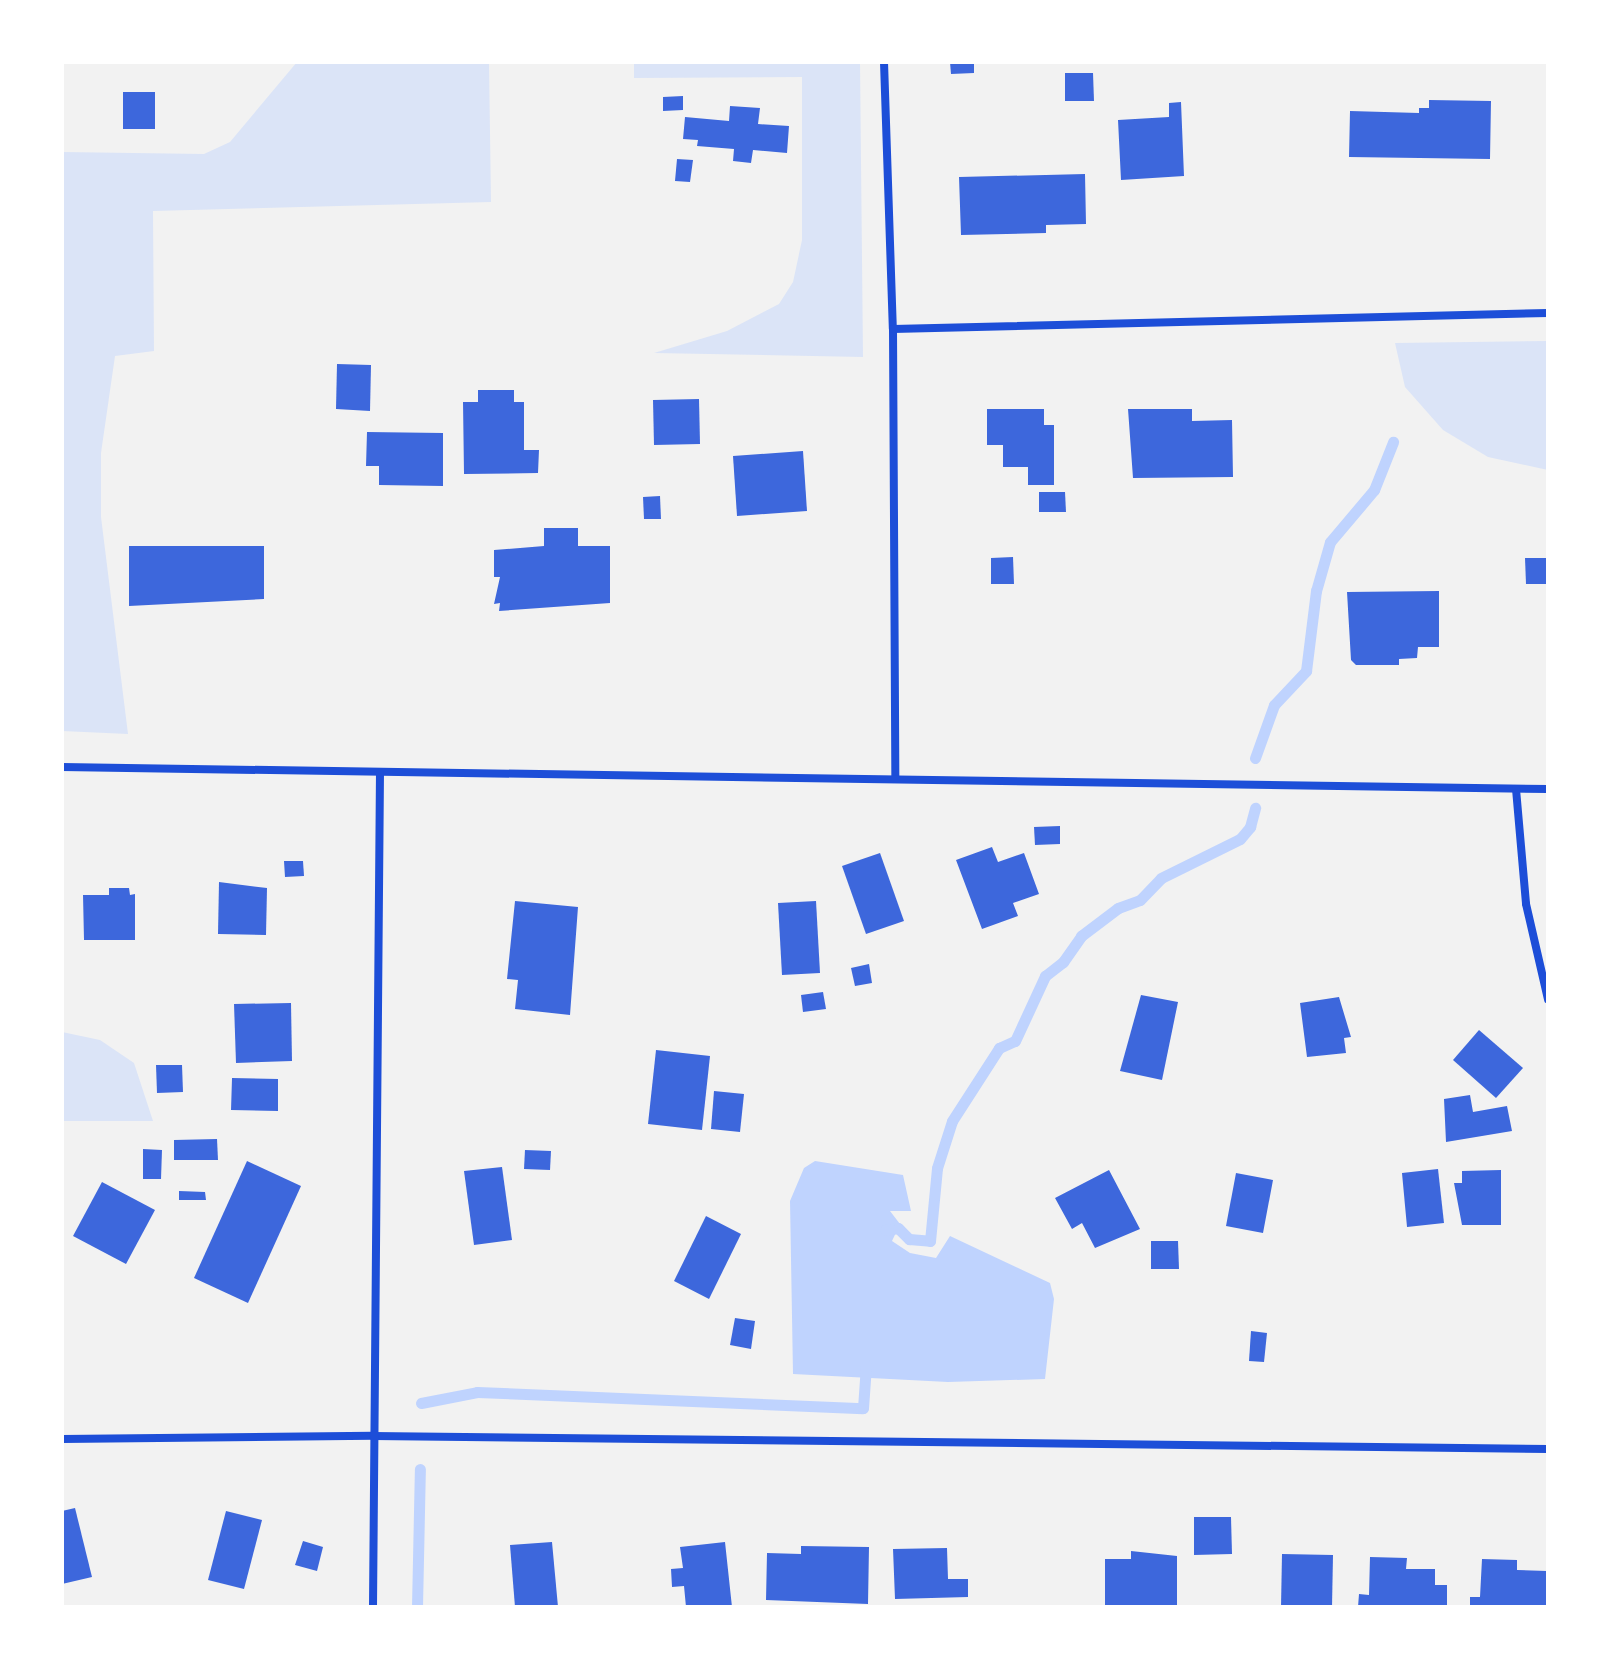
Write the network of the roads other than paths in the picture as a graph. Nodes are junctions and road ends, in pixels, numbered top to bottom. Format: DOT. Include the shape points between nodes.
graph roads {
  1 [pos="884,62"];
  2 [pos="1548,313"];
  3 [pos="893,329"];
  4 [pos="62,767"];
  5 [pos="380,773"];
  6 [pos="895,778"];
  7 [pos="1516,789"];
  8 [pos="1548,789"];
  9 [pos="1548,999"];
  10 [pos="373,1436"];
  11 [pos="62,1439"];
  12 [pos="1548,1449"];
  13 [pos="373,1607"];
  1 -- 3 [label="street"];
  2 -- 3 [label="street"];
  3 -- 6 [label="street"];
  4 -- 5 [label="street"];
  5 -- 6 [label="street"];
  5 -- 10 [label="street"];
  6 -- 7 [label="street"];
  7 -- 8 [label="street"];
  7 -- 9 [label="street" via="1526,904"];
  10 -- 11 [label="street"];
  10 -- 12 [label="street"];
  10 -- 13 [label="street"];
}
